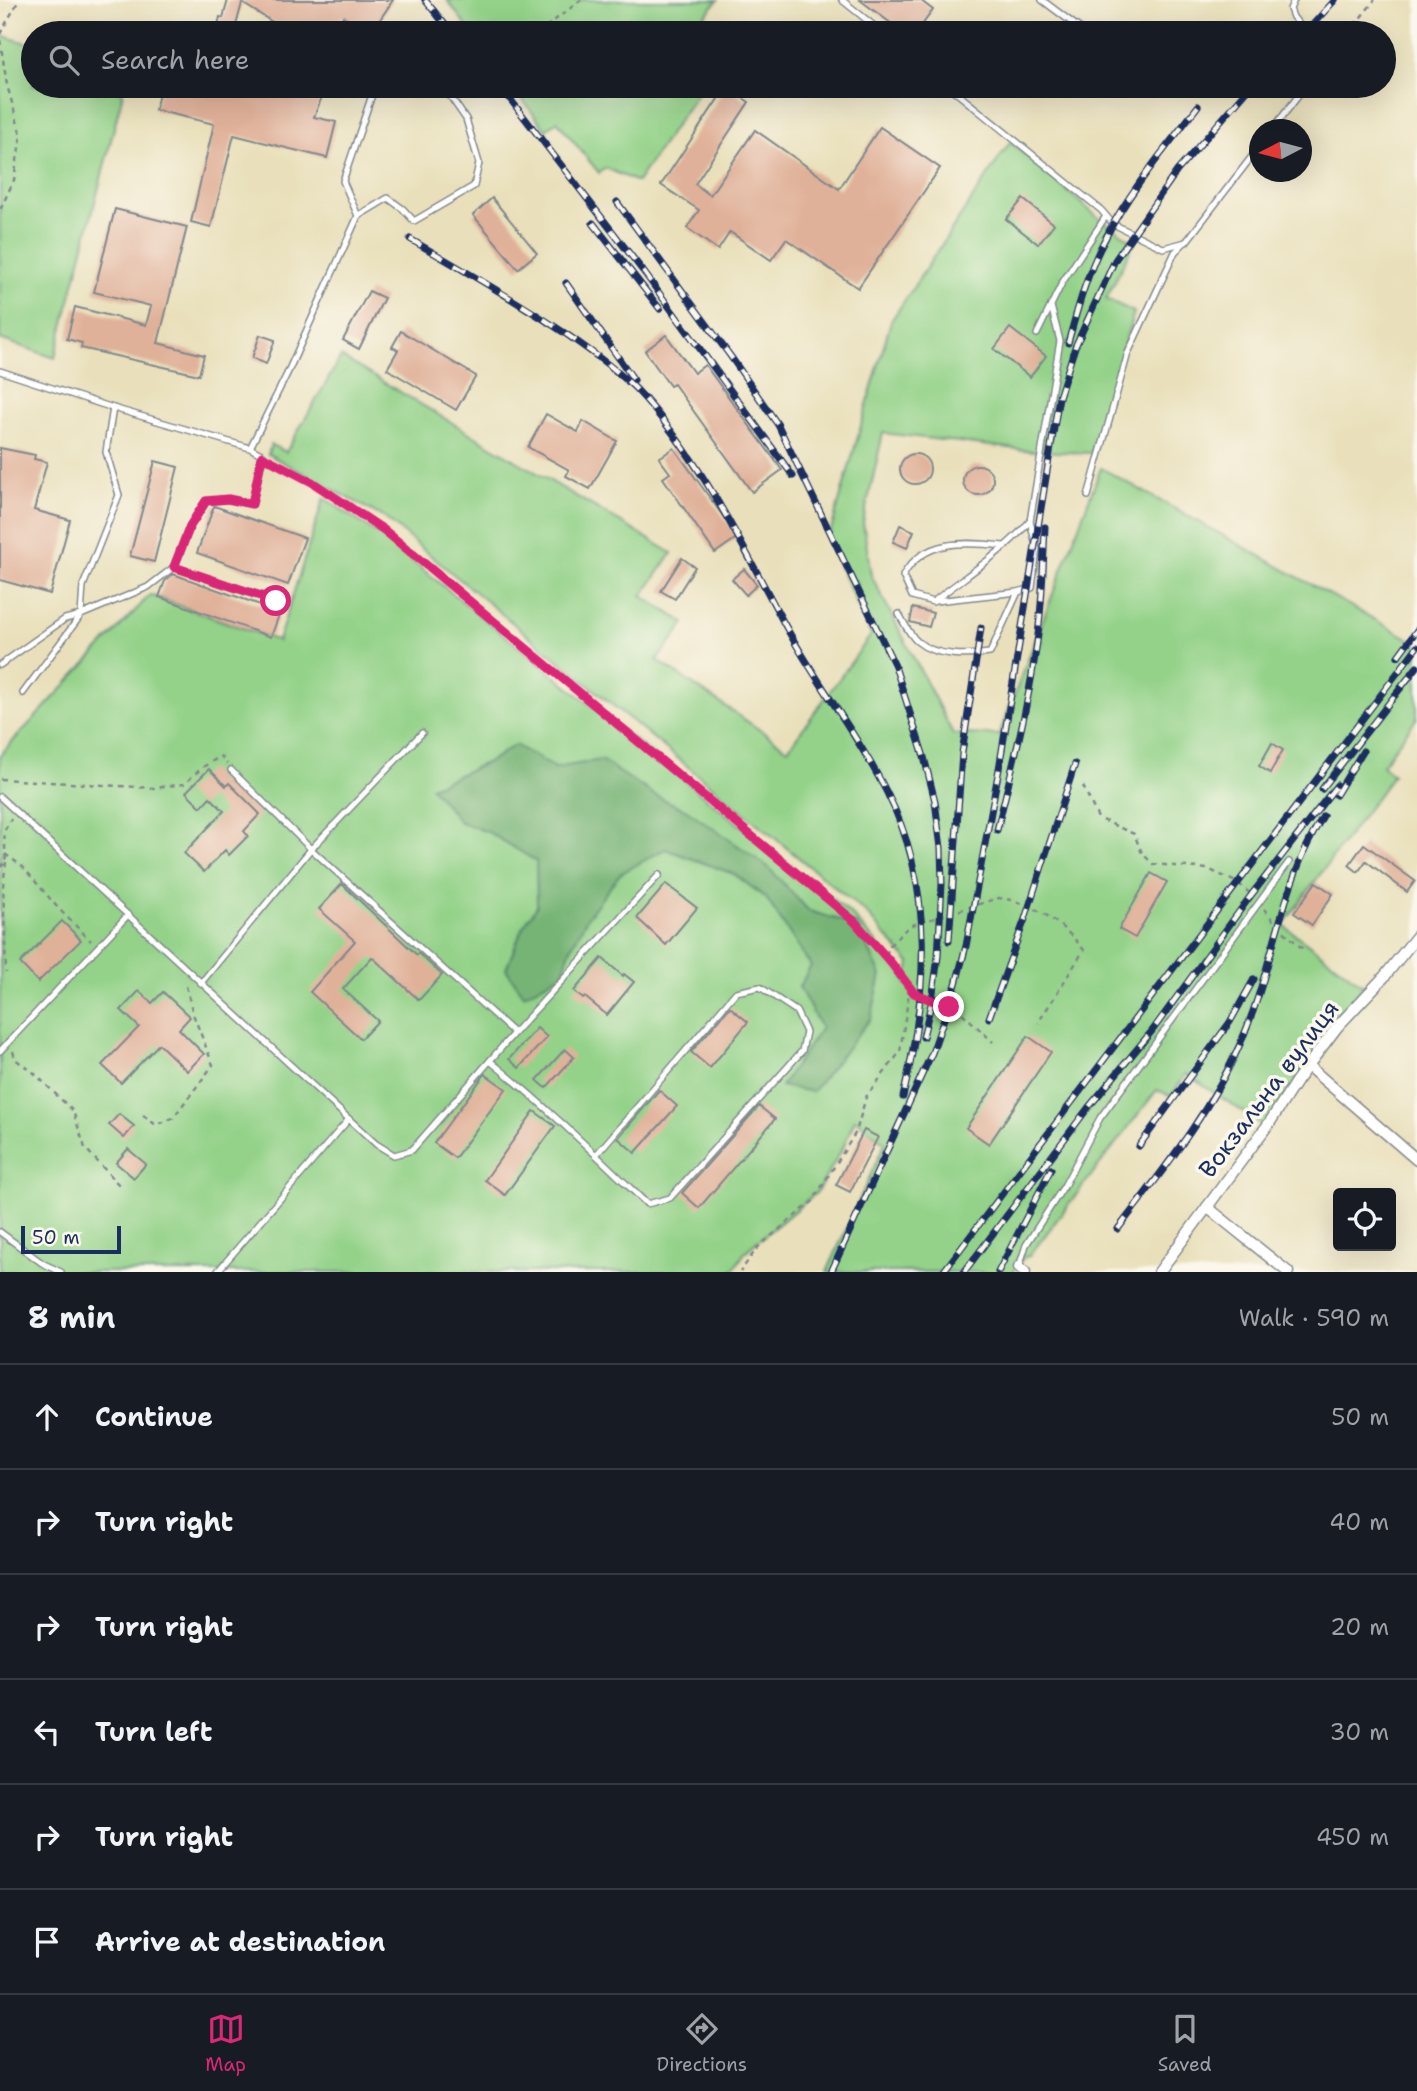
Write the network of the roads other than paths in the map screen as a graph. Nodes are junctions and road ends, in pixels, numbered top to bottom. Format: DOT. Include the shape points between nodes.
graph roads {
  1 [pos="842,0"];
  2 [pos="1042,0"];
  3 [pos="1294,0"];
  4 [pos="868,21"];
  5 [pos="1070,21"];
  6 [pos="1296,21"];
  7 [pos="371,98"];
  8 [pos="451,98"];
  9 [pos="963,98"];
  10 [pos="1297,98"];
  11 [pos="1280,119"];
  12 [pos="1249,159"];
  13 [pos="358,216"];
  14 [pos="1106,216"];
  15 [pos="1186,242"];
  16 [pos="1051,306"];
  17 [pos="1037,334"];
  18 [pos="0,371"];
  19 [pos="113,408"];
  20 [pos="250,448"];
  21 [pos="1088,496"];
  22 [pos="1030,521"];
  23 [pos="1004,546"];
  24 [pos="174,567"];
  25 [pos="1018,592"];
  26 [pos="276,601"];
  27 [pos="933,602"];
  28 [pos="899,614"];
  29 [pos="82,615"];
  30 [pos="0,665"];
  31 [pos="23,692"];
  32 [pos="422,733"];
  33 [pos="231,770"];
  34 [pos="0,797"];
  35 [pos="311,849"];
  36 [pos="1289,862"];
  37 [pos="659,875"];
  38 [pos="128,915"];
  39 [pos="1415,943"];
  40 [pos="201,983"];
  41 [pos="514,1033"];
  42 [pos="0,1051"];
  43 [pos="489,1061"];
  44 [pos="1308,1066"];
  45 [pos="349,1119"];
  46 [pos="596,1155"];
  47 [pos="1417,1160"];
  48 [pos="1208,1207"];
  49 [pos="0,1232"];
  50 [pos="1022,1269"];
  51 [pos="61,1272"];
  52 [pos="216,1272"];
  53 [pos="1159,1272"];
  54 [pos="1288,1272"];
  1 -- 4 [label="lane"];
  2 -- 5 [label="lane"];
  3 -- 6 [label="lane" via="1290,9"];
  7 -- 13 [label="lane" via="343,181"];
  8 -- 13 [label="lane" via="466,119 479,163 474,186 414,221 388,198"];
  9 -- 14 [label="lane"];
  10 -- 11 [label="lane"];
  12 -- 15 [label="lane"];
  13 -- 20 [label="lane"];
  14 -- 15 [label="lane" via="1113,224 1163,248"];
  14 -- 16 [label="lane"];
  15 -- 21 [label="lane" via="1175,252 1128,353"];
  16 -- 17 [label="lane"];
  16 -- 22 [label="lane" via="1060,341"];
  18 -- 19 [label="lane"];
  19 -- 20 [label="lane"];
  19 -- 29 [label="lane" via="106,452 119,495 83,586"];
  20 -- 24 [label="lane" via="262,456 252,504 206,501"];
  22 -- 23 [label="lane"];
  22 -- 25 [label="lane" via="1037,549 1032,588"];
  23 -- 27 [label="lane"];
  23 -- 27 [label="lane" via="937,546 909,564 903,576 912,596"];
  24 -- 26 [label="lane"];
  24 -- 29 [label="lane" via="148,587"];
  25 -- 27 [label="lane"];
  25 -- 28 [label="lane" via="990,653 944,653 918,643"];
  29 -- 30 [label="lane" via="65,619"];
  29 -- 31 [label="lane"];
  32 -- 35 [label="lane"];
  33 -- 35 [label="lane"];
  34 -- 38 [label="lane"];
  35 -- 40 [label="lane"];
  35 -- 41 [label="lane"];
  36 -- 50 [label="lane" via="1100,1118 1026,1245"];
  37 -- 41 [label="lane"];
  38 -- 40 [label="lane"];
  38 -- 42 [label="lane"];
  39 -- 44 [label="street, Вокзальна вулиця" via="1337,1027"];
  40 -- 45 [label="lane"];
  41 -- 43 [label="lane"];
  43 -- 45 [label="lane" via="412,1150 394,1155"];
  43 -- 46 [label="lane"];
  44 -- 47 [label="street"];
  44 -- 48 [label="street, Вокзальна вулиця"];
  45 -- 52 [label="lane"];
  46 -- 46 [label="lane" via="647,1204 670,1198 802,1051 806,1032 796,1011 760,987 736,992"];
  48 -- 53 [label="street, Вокзальна вулиця"];
  48 -- 54 [label="street"];
  49 -- 51 [label="lane"];
}
